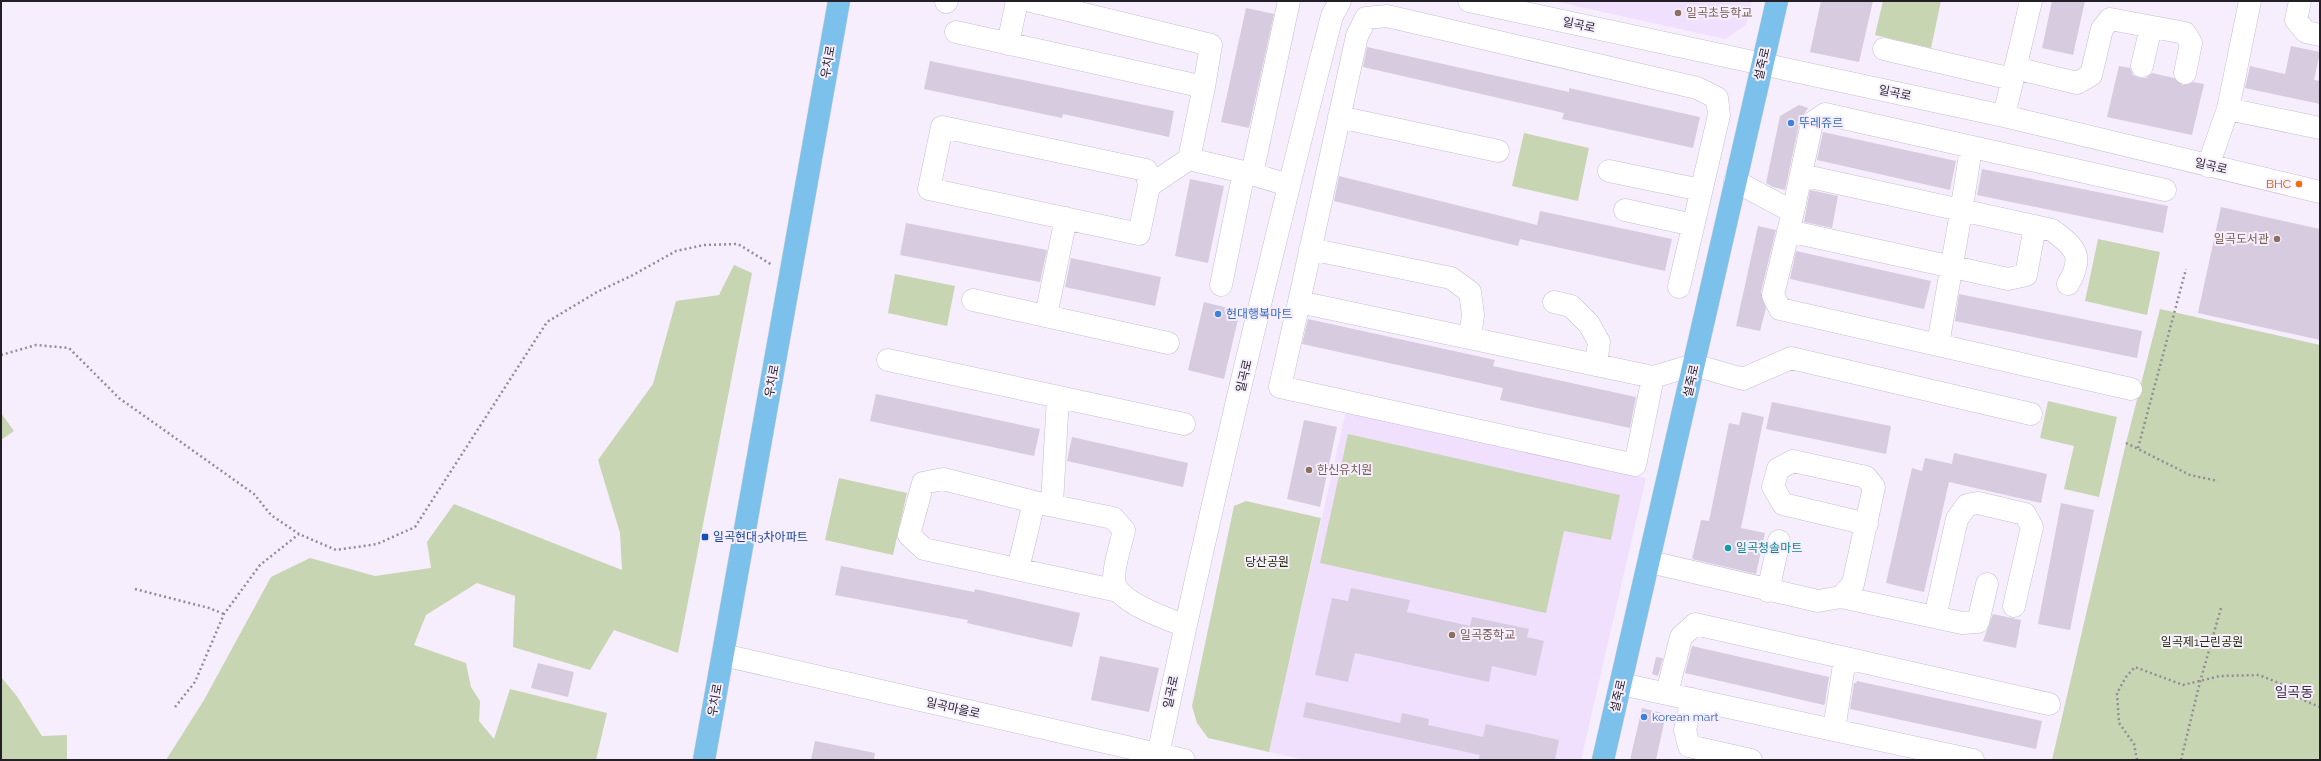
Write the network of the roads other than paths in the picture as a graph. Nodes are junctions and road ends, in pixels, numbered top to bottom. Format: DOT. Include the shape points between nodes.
graph roads {
  1 [pos="839,1"];
  2 [pos="1017,1"];
  3 [pos="1031,1"];
  4 [pos="1289,1"];
  5 [pos="1340,1"];
  6 [pos="1470,1"];
  7 [pos="1777,1"];
  8 [pos="2031,1"];
  9 [pos="2250,1"];
  10 [pos="2300,1"];
  11 [pos="1552,10"];
  12 [pos="2151,27"];
  13 [pos="956,32"];
  14 [pos="2320,35"];
  15 [pos="1008,44"];
  16 [pos="1884,49"];
  17 [pos="1761,64"];
  18 [pos="2142,66"];
  19 [pos="2185,73"];
  20 [pos="2013,74"];
  21 [pos="1204,87"];
  22 [pos="2228,109"];
  23 [pos="2004,116"];
  24 [pos="1339,118"];
  25 [pos="2320,128"];
  26 [pos="1970,146"];
  27 [pos="1498,151"];
  28 [pos="1189,159"];
  29 [pos="2208,166"];
  30 [pos="1609,171"];
  31 [pos="1248,173"];
  32 [pos="1801,175"];
  33 [pos="1735,181"];
  34 [pos="1288,185"];
  35 [pos="1149,186"];
  36 [pos="1701,190"];
  37 [pos="2165,190"];
  38 [pos="2320,192"];
  39 [pos="1963,209"];
  40 [pos="1625,210"];
  41 [pos="1066,218"];
  42 [pos="1791,222"];
  43 [pos="1693,225"];
  44 [pos="2035,226"];
  45 [pos="1310,249"];
  46 [pos="1951,266"];
  47 [pos="2068,284"];
  48 [pos="1221,285"];
  49 [pos="1679,287"];
  50 [pos="973,300"];
  51 [pos="1299,302"];
  52 [pos="1554,302"];
  53 [pos="1046,316"];
  54 [pos="1470,338"];
  55 [pos="1168,343"];
  56 [pos="1938,345"];
  57 [pos="888,360"];
  58 [pos="1596,365"];
  59 [pos="1694,366"];
  60 [pos="1653,377"];
  61 [pos="2131,389"];
  62 [pos="1058,397"];
  63 [pos="2031,414"];
  64 [pos="1184,424"];
  65 [pos="1043,503"];
  66 [pos="1867,524"];
  67 [pos="1779,541"];
  68 [pos="1650,562"];
  69 [pos="1018,569"];
  70 [pos="1987,584"];
  71 [pos="1768,591"];
  72 [pos="1118,592"];
  73 [pos="1841,597"];
  74 [pos="2014,606"];
  75 [pos="1935,617"];
  76 [pos="1185,626"];
  77 [pos="723,655"];
  78 [pos="1845,658"];
  79 [pos="1621,684"];
  80 [pos="1667,693"];
  81 [pos="1692,699"];
  82 [pos="2049,704"];
  83 [pos="1834,730"];
  84 [pos="1158,755"];
  85 [pos="704,760"];
  86 [pos="1184,760"];
  87 [pos="1603,760"];
  88 [pos="1751,760"];
  89 [pos="1973,760"];
  1 -- 77 [label="main road, 우치로"];
  2 -- 15 [label="street"];
  3 -- 21 [label="street" via="1211,45"];
  4 -- 31 [label="street"];
  5 -- 34 [label="street, 일곡로" via="1332,16"];
  6 -- 11 [label="street, 일곡로"];
  7 -- 17 [label="main road, 설죽로"];
  8 -- 20 [label="street"];
  9 -- 22 [label="street"];
  10 -- 14 [label="street" via="2296,20 2306,32"];
  11 -- 17 [label="street, 일곡로"];
  12 -- 18 [label="street"];
  12 -- 19 [label="street" via="2185,33 2191,43"];
  12 -- 20 [label="street" via="2110,19 2102,29 2091,75 2077,83"];
  13 -- 15 [label="street"];
  15 -- 21 [label="street"];
  16 -- 20 [label="street"];
  17 -- 23 [label="street, 일곡로"];
  17 -- 33 [label="main road, 설죽로"];
  20 -- 23 [label="street"];
  21 -- 28 [label="street"];
  22 -- 25 [label="street"];
  22 -- 29 [label="street"];
  23 -- 29 [label="street, 일곡로"];
  24 -- 27 [label="street"];
  24 -- 36 [label="street" via="1357,36 1366,18 1387,16 1697,88 1717,98 1719,115"];
  24 -- 45 [label="street"];
  26 -- 32 [label="street" via="1825,114 1812,123"];
  26 -- 37 [label="street"];
  26 -- 39 [label="street"];
  28 -- 31 [label="street"];
  28 -- 35 [label="street"];
  29 -- 38 [label="street, 일곡로"];
  30 -- 36 [label="street"];
  31 -- 34 [label="street"];
  31 -- 48 [label="street"];
  32 -- 39 [label="street"];
  32 -- 42 [label="street"];
  33 -- 42 [label="street"];
  33 -- 59 [label="main road, 설죽로"];
  34 -- 76 [label="street, 일곡로"];
  35 -- 41 [label="street" via="1139,234"];
  35 -- 41 [label="street" via="1146,170 942,127 929,189"];
  36 -- 43 [label="street"];
  39 -- 44 [label="street"];
  39 -- 46 [label="street"];
  40 -- 43 [label="street"];
  41 -- 53 [label="street"];
  42 -- 46 [label="street"];
  42 -- 56 [label="street" via="1773,295 1780,309"];
  43 -- 49 [label="street"];
  44 -- 46 [label="street" via="2026,275 2008,279"];
  44 -- 47 [label="street" via="2052,230 2071,244 2076,254 2076,270"];
  45 -- 51 [label="street"];
  45 -- 54 [label="street" via="1451,278 1470,292 1473,315"];
  46 -- 56 [label="street"];
  50 -- 53 [label="street"];
  51 -- 54 [label="street"];
  51 -- 60 [label="street" via="1280,387 1635,465"];
  52 -- 58 [label="street" via="1571,306 1589,324 1599,342"];
  53 -- 55 [label="street"];
  54 -- 58 [label="street"];
  56 -- 61 [label="street"];
  57 -- 62 [label="street"];
  58 -- 60 [label="street"];
  59 -- 60 [label="street"];
  59 -- 63 [label="street" via="1743,379 1791,358"];
  59 -- 68 [label="main road, 설죽로"];
  62 -- 64 [label="street"];
  62 -- 65 [label="street"];
  65 -- 69 [label="street"];
  65 -- 69 [label="street" via="942,479 922,483 909,535 924,549"];
  65 -- 72 [label="street" via="1113,518 1124,530 1113,579"];
  66 -- 73 [label="street" via="1853,584"];
  67 -- 71 [label="street"];
  68 -- 71 [label="street"];
  68 -- 79 [label="main road, 설죽로"];
  69 -- 72 [label="street"];
  70 -- 75 [label="street" via="1978,622 1962,623"];
  71 -- 73 [label="street" via="1818,601"];
  72 -- 76 [label="street" via="1131,602"];
  73 -- 75 [label="street"];
  74 -- 75 [label="street" via="2032,527 2025,514 1978,503 1967,505 1957,519"];
  76 -- 84 [label="street, 일곡로"];
  77 -- 84 [label="street, 일곡마을로"];
  77 -- 85 [label="main road, 우치로"];
  78 -- 80 [label="street" via="1695,624 1680,637"];
  78 -- 82 [label="street"];
  78 -- 83 [label="street"];
  79 -- 80 [label="street"];
  79 -- 87 [label="main road, 설죽로"];
  80 -- 81 [label="street"];
  81 -- 83 [label="street"];
  81 -- 88 [label="street" via="1685,730 1689,746"];
  83 -- 89 [label="street"];
  84 -- 86 [label="street, 일곡마을로"];
}
